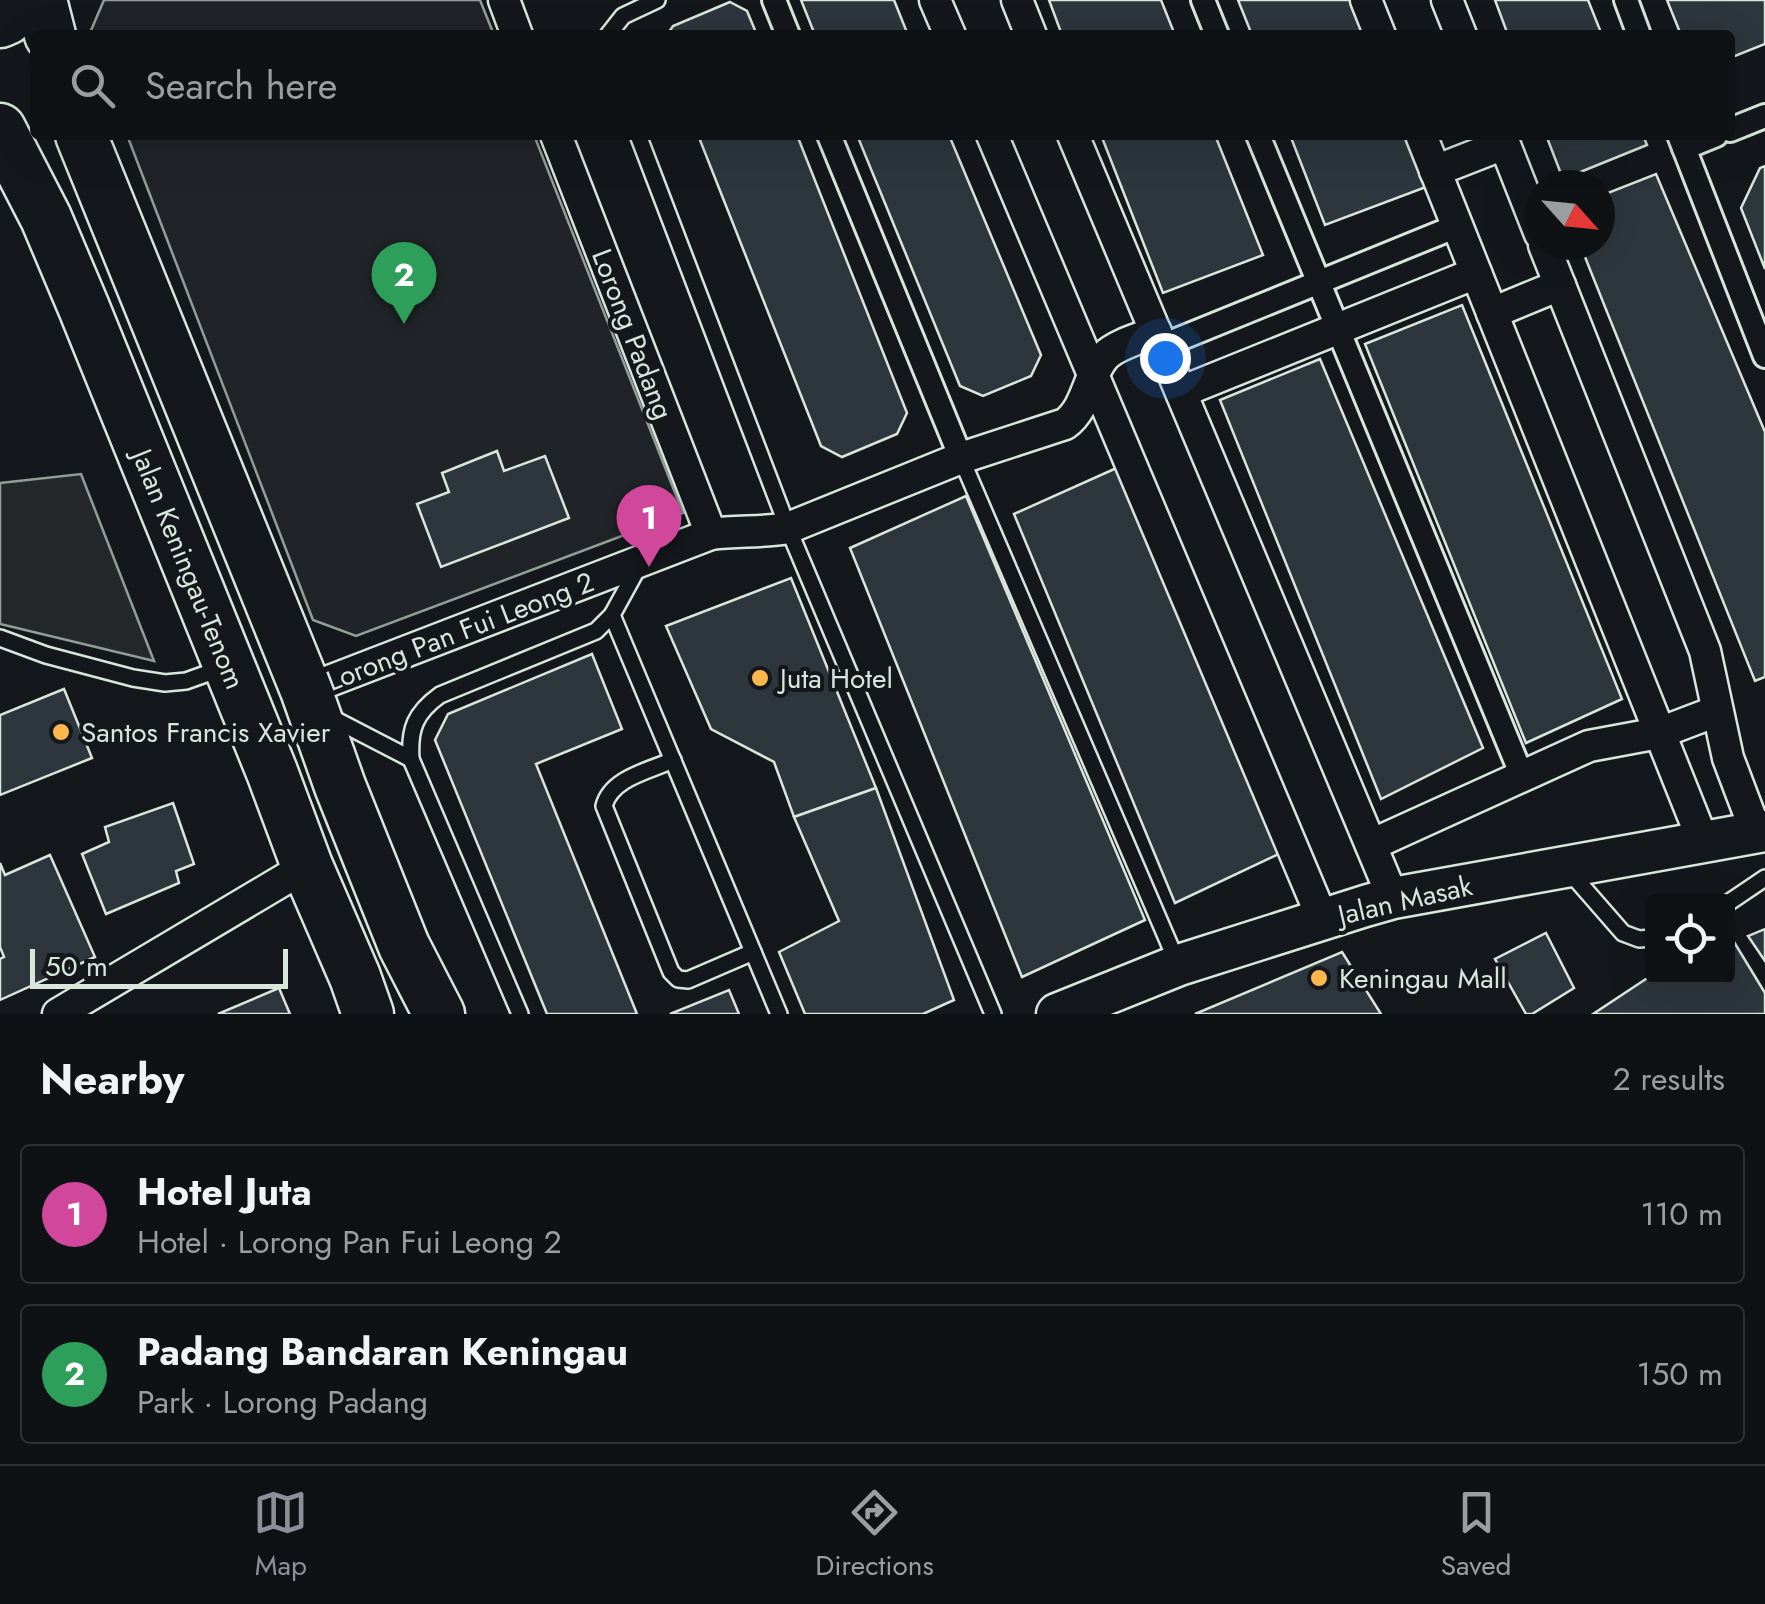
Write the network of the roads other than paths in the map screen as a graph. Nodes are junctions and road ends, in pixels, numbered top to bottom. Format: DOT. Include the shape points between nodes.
graph roads {
  1 [pos="26,0"];
  2 [pos="41,0"];
  3 [pos="504,0"];
  4 [pos="658,0"];
  5 [pos="774,0"];
  6 [pos="936,0"];
  7 [pos="1017,0"];
  8 [pos="1203,0"];
  9 [pos="1366,0"];
  10 [pos="1447,0"];
  11 [pos="1626,0"];
  12 [pos="0,22"];
  13 [pos="49,30"];
  14 [pos="515,30"];
  15 [pos="612,30"];
  16 [pos="786,30"];
  17 [pos="948,30"];
  18 [pos="1030,30"];
  19 [pos="1215,30"];
  20 [pos="1378,30"];
  21 [pos="1459,30"];
  22 [pos="1638,30"];
  23 [pos="1765,116"];
  24 [pos="1735,128"];
  25 [pos="0,129"];
  26 [pos="83,140"];
  27 [pos="558,140"];
  28 [pos="640,140"];
  29 [pos="831,140"];
  30 [pos="994,140"];
  31 [pos="1076,140"];
  32 [pos="1260,140"];
  33 [pos="1422,140"];
  34 [pos="1502,140"];
  35 [pos="1681,141"];
  36 [pos="1435,171"];
  37 [pos="1525,197"];
  38 [pos="1457,226"];
  39 [pos="1550,260"];
  40 [pos="1476,272"];
  41 [pos="1319,282"];
  42 [pos="1560,285"];
  43 [pos="1492,313"];
  44 [pos="1338,328"];
  45 [pos="1159,339"];
  46 [pos="1765,356"];
  47 [pos="1094,378"];
  48 [pos="1181,392"];
  49 [pos="961,458"];
  50 [pos="788,528"];
  51 [pos="711,534"];
  52 [pos="642,561"];
  53 [pos="612,615"];
  54 [pos="0,638"];
  55 [pos="228,665"];
  56 [pos="309,699"];
  57 [pos="1718,711"];
  58 [pos="1660,733"];
  59 [pos="411,760"];
  60 [pos="673,760"];
  61 [pos="1522,776"];
  62 [pos="1761,832"];
  63 [pos="1703,841"];
  64 [pos="1370,845"];
  65 [pos="308,866"];
  66 [pos="1565,867"];
  67 [pos="1765,878"];
  68 [pos="1394,898"];
  69 [pos="1735,899"];
  70 [pos="1323,920"];
  71 [pos="1645,939"];
  72 [pos="753,952"];
  73 [pos="1179,966"];
  74 [pos="1107,1005"];
  75 [pos="58,1014"];
  76 [pos="368,1014"];
  77 [pos="439,1014"];
  78 [pos="520,1014"];
  79 [pos="779,1014"];
  80 [pos="994,1014"];
  81 [pos="1057,1014"];
  1 -- 12 [label="main road"];
  2 -- 13 [label="main road"];
  3 -- 14 [label="street"];
  4 -- 15 [label="lane" via="622,16"];
  5 -- 16 [label="street"];
  6 -- 17 [label="street"];
  7 -- 18 [label="street"];
  8 -- 19 [label="street"];
  9 -- 20 [label="street"];
  10 -- 21 [label="street"];
  11 -- 22 [label="street"];
  23 -- 24 [label="street"];
  25 -- 55 [label="main road, Jalan Keningau-Tenom" via="54,236"];
  26 -- 56 [label="main road"];
  27 -- 51 [label="street, Lorong Padang"];
  28 -- 50 [label="lane"];
  29 -- 49 [label="street"];
  30 -- 47 [label="street"];
  31 -- 45 [label="street"];
  32 -- 41 [label="street"];
  33 -- 36 [label="street"];
  34 -- 36 [label="street"];
  34 -- 37 [label="street"];
  35 -- 46 [label="street"];
  36 -- 38 [label="street"];
  38 -- 40 [label="street"];
  38 -- 41 [label="street"];
  39 -- 42 [label="street"];
  40 -- 43 [label="street"];
  40 -- 44 [label="street"];
  41 -- 44 [label="street"];
  41 -- 45 [label="street"];
  42 -- 43 [label="street"];
  42 -- 57 [label="street" via="1705,651"];
  43 -- 58 [label="street"];
  44 -- 48 [label="street"];
  44 -- 61 [label="street"];
  45 -- 47 [label="street" via="1112,351"];
  45 -- 48 [label="street"];
  47 -- 49 [label="street" via="1064,424"];
  47 -- 70 [label="street"];
  48 -- 64 [label="street"];
  49 -- 50 [label="street"];
  49 -- 73 [label="lane"];
  50 -- 51 [label="street"];
  50 -- 80 [label="lane"];
  51 -- 52 [label="street"];
  52 -- 53 [label="lane, Lorong Pan Fui Leong 2"];
  52 -- 56 [label="street, Lorong Pan Fui Leong 2"];
  53 -- 59 [label="lane, Lorong Pan Fui Leong 2" via="596,631 440,694 417,718"];
  53 -- 60 [label="lane"];
  54 -- 55 [label="lane" via="165,682"];
  55 -- 65 [label="main road, Jalan Keningau-Tenom"];
  56 -- 59 [label="lane, Lorong Pan Fui Leong 2"];
  56 -- 77 [label="main road" via="404,946"];
  57 -- 58 [label="street"];
  57 -- 62 [label="street" via="1728,758"];
  58 -- 61 [label="street" via="1590,746"];
  58 -- 63 [label="street"];
  59 -- 78 [label="lane"];
  60 -- 72 [label="lane"];
  60 -- 72 [label="lane" via="616,784 604,806 671,972 688,980"];
  61 -- 64 [label="street"];
  62 -- 63 [label="street, Jalan Masak"];
  63 -- 66 [label="street, Jalan Masak"];
  64 -- 68 [label="street"];
  65 -- 75 [label="street"];
  65 -- 76 [label="main road, Jalan Keningau-Tenom"];
  66 -- 68 [label="street, Jalan Masak"];
  66 -- 71 [label="lane" via="1623,933"];
  67 -- 69 [label="lane"];
  68 -- 70 [label="street, Jalan Masak"];
  70 -- 73 [label="street, Jalan Masak"];
  72 -- 79 [label="lane"];
  73 -- 74 [label="street, Jalan Masak"];
  74 -- 81 [label="street, Jalan Masak"];
}
